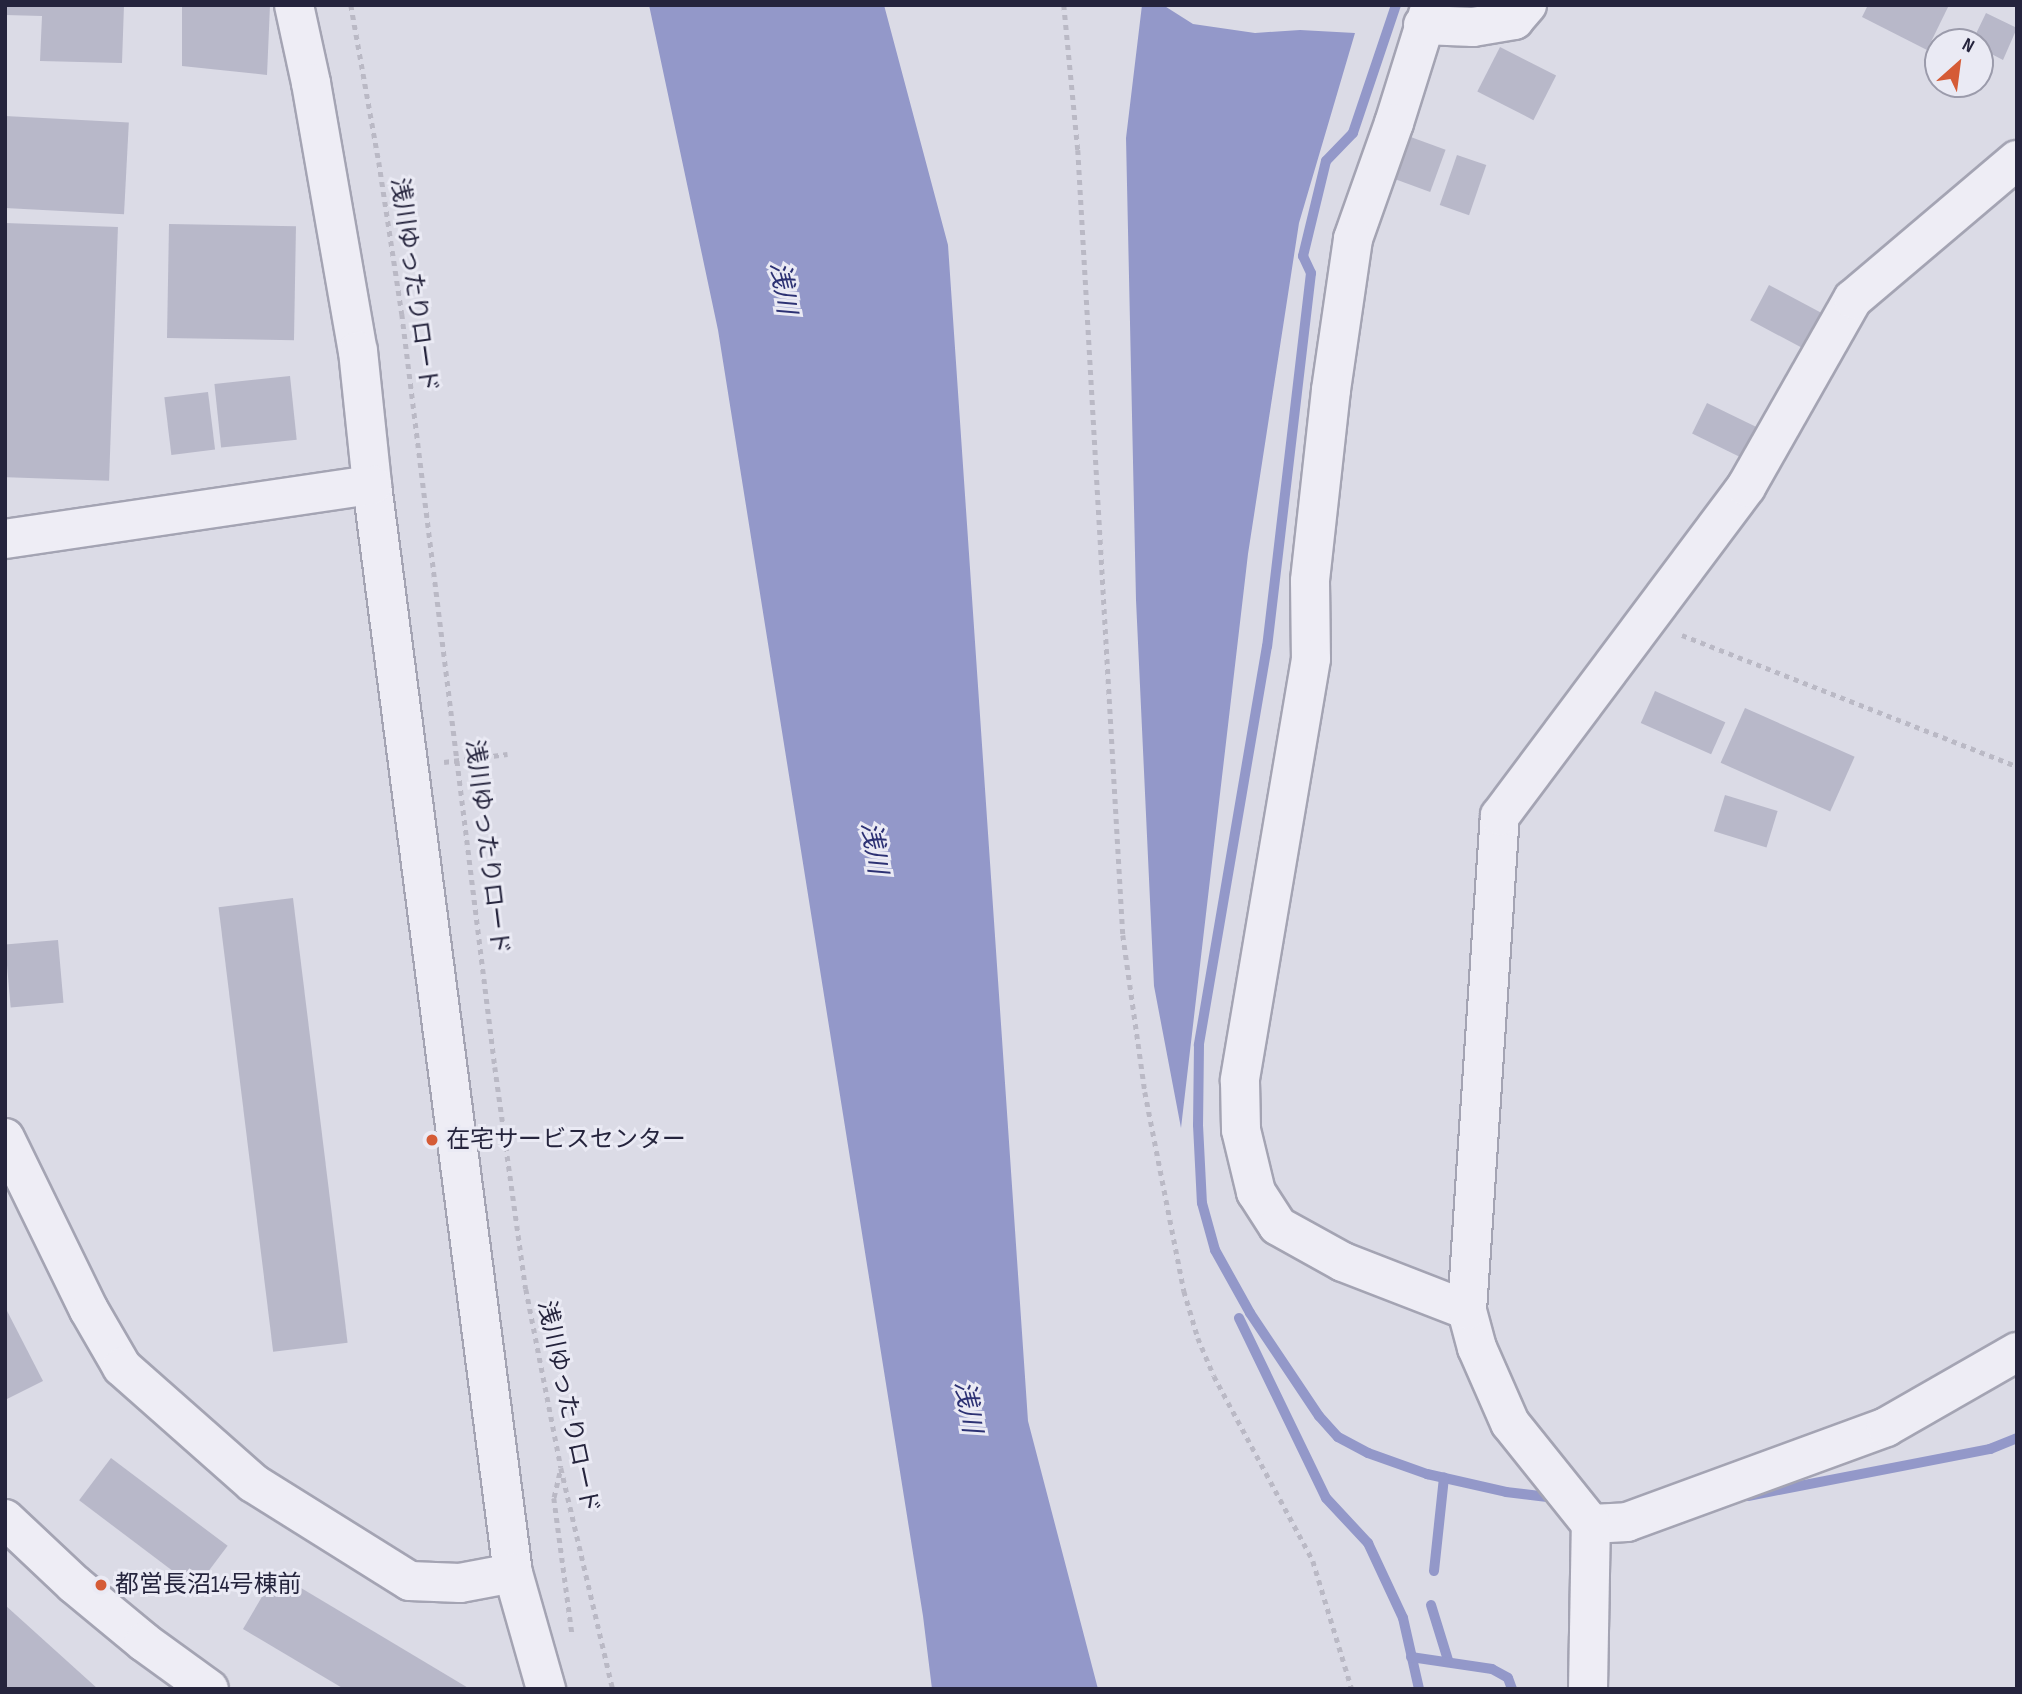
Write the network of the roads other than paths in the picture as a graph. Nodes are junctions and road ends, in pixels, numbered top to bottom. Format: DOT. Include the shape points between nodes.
graph roads {
  1 [pos="294,5"];
  2 [pos="1527,5"];
  3 [pos="1427,15"];
  4 [pos="2017,160"];
  5 [pos="372,485"];
  6 [pos="5,539"];
  7 [pos="5,1139"];
  8 [pos="1467,1310"];
  9 [pos="2017,1352"];
  10 [pos="5,1519"];
  11 [pos="1591,1524"];
  12 [pos="513,1573"];
  13 [pos="209,1689"];
  14 [pos="546,1689"];
  15 [pos="1588,1689"];
  1 -- 5 [label="street" via="358,351"];
  2 -- 3 [label="street" via="1514,20 1473,27"];
  3 -- 8 [label="street" via="1353,239 1310,581 1311,659 1240,1081 1241,1130 1256,1192 1278,1226 1343,1262"];
  4 -- 8 [label="street" via="1853,299 1746,487 1500,816"];
  5 -- 6 [label="street"];
  5 -- 12 [label="street"];
  7 -- 12 [label="street" via="122,1367 253,1483 410,1581 460,1583"];
  8 -- 11 [label="street" via="1481,1358 1510,1423"];
  9 -- 11 [label="street" via="1886,1427 1627,1522"];
  10 -- 13 [label="street" via="84,1593"];
  11 -- 15 [label="street"];
  12 -- 14 [label="street"];
}
